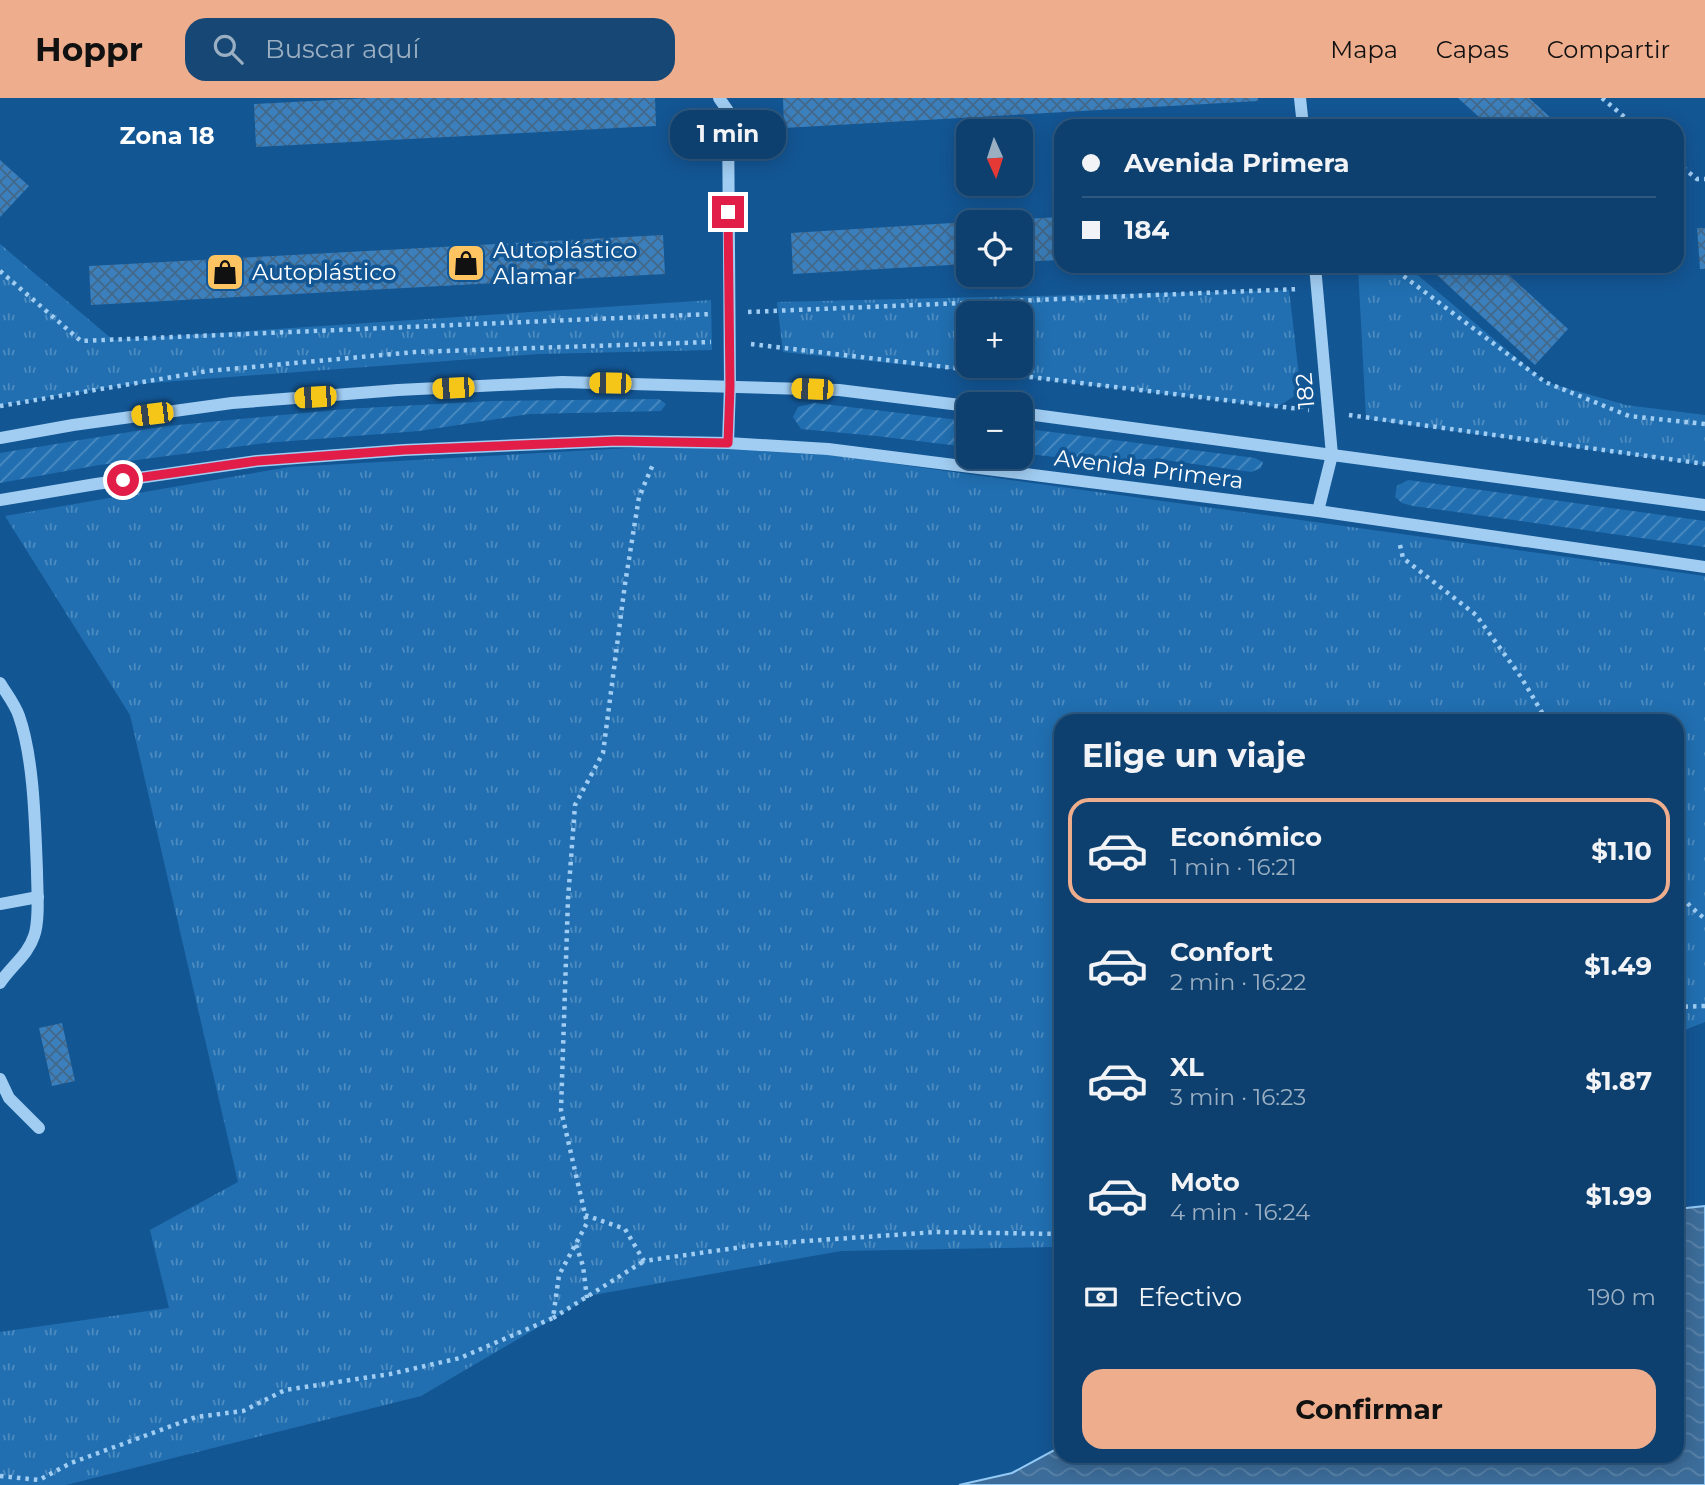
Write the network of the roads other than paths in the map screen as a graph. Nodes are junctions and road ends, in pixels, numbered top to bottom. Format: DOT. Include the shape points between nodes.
graph roads {
  1 [pos="719,98"];
  2 [pos="1300,98"];
  3 [pos="1302,119"];
  4 [pos="1316,273"];
  5 [pos="730,386"];
  6 [pos="956,405"];
  7 [pos="1033,415"];
  8 [pos="0,438"];
  9 [pos="728,443"];
  10 [pos="1332,455"];
  11 [pos="0,500"];
  12 [pos="1705,505"];
  13 [pos="1318,511"];
  14 [pos="1705,567"];
  15 [pos="0,683"];
  16 [pos="38,897"];
  17 [pos="0,904"];
  18 [pos="0,983"];
  19 [pos="0,1079"];
  20 [pos="39,1128"];
  1 -- 5 [label="street" via="728,111"];
  2 -- 3 [label="street"];
  4 -- 10 [label="street, 182"];
  5 -- 6 [label="street" via="839,390"];
  5 -- 8 [label="street" via="562,382 398,390 232,403"];
  5 -- 9 [label="street"];
  7 -- 10 [label="street, Avenida Primera"];
  9 -- 11 [label="street, Avenida Primera" via="617,441 257,461"];
  9 -- 13 [label="street, Avenida Primera" via="828,449"];
  10 -- 12 [label="street, Avenida Primera"];
  10 -- 13 [label="street, 182"];
  13 -- 14 [label="street, Avenida Primera"];
  15 -- 16 [label="street" via="19,714 29,759"];
  16 -- 17 [label="street"];
  16 -- 18 [label="street" via="36,933 27,952"];
  19 -- 20 [label="street" via="9,1098"];
}
